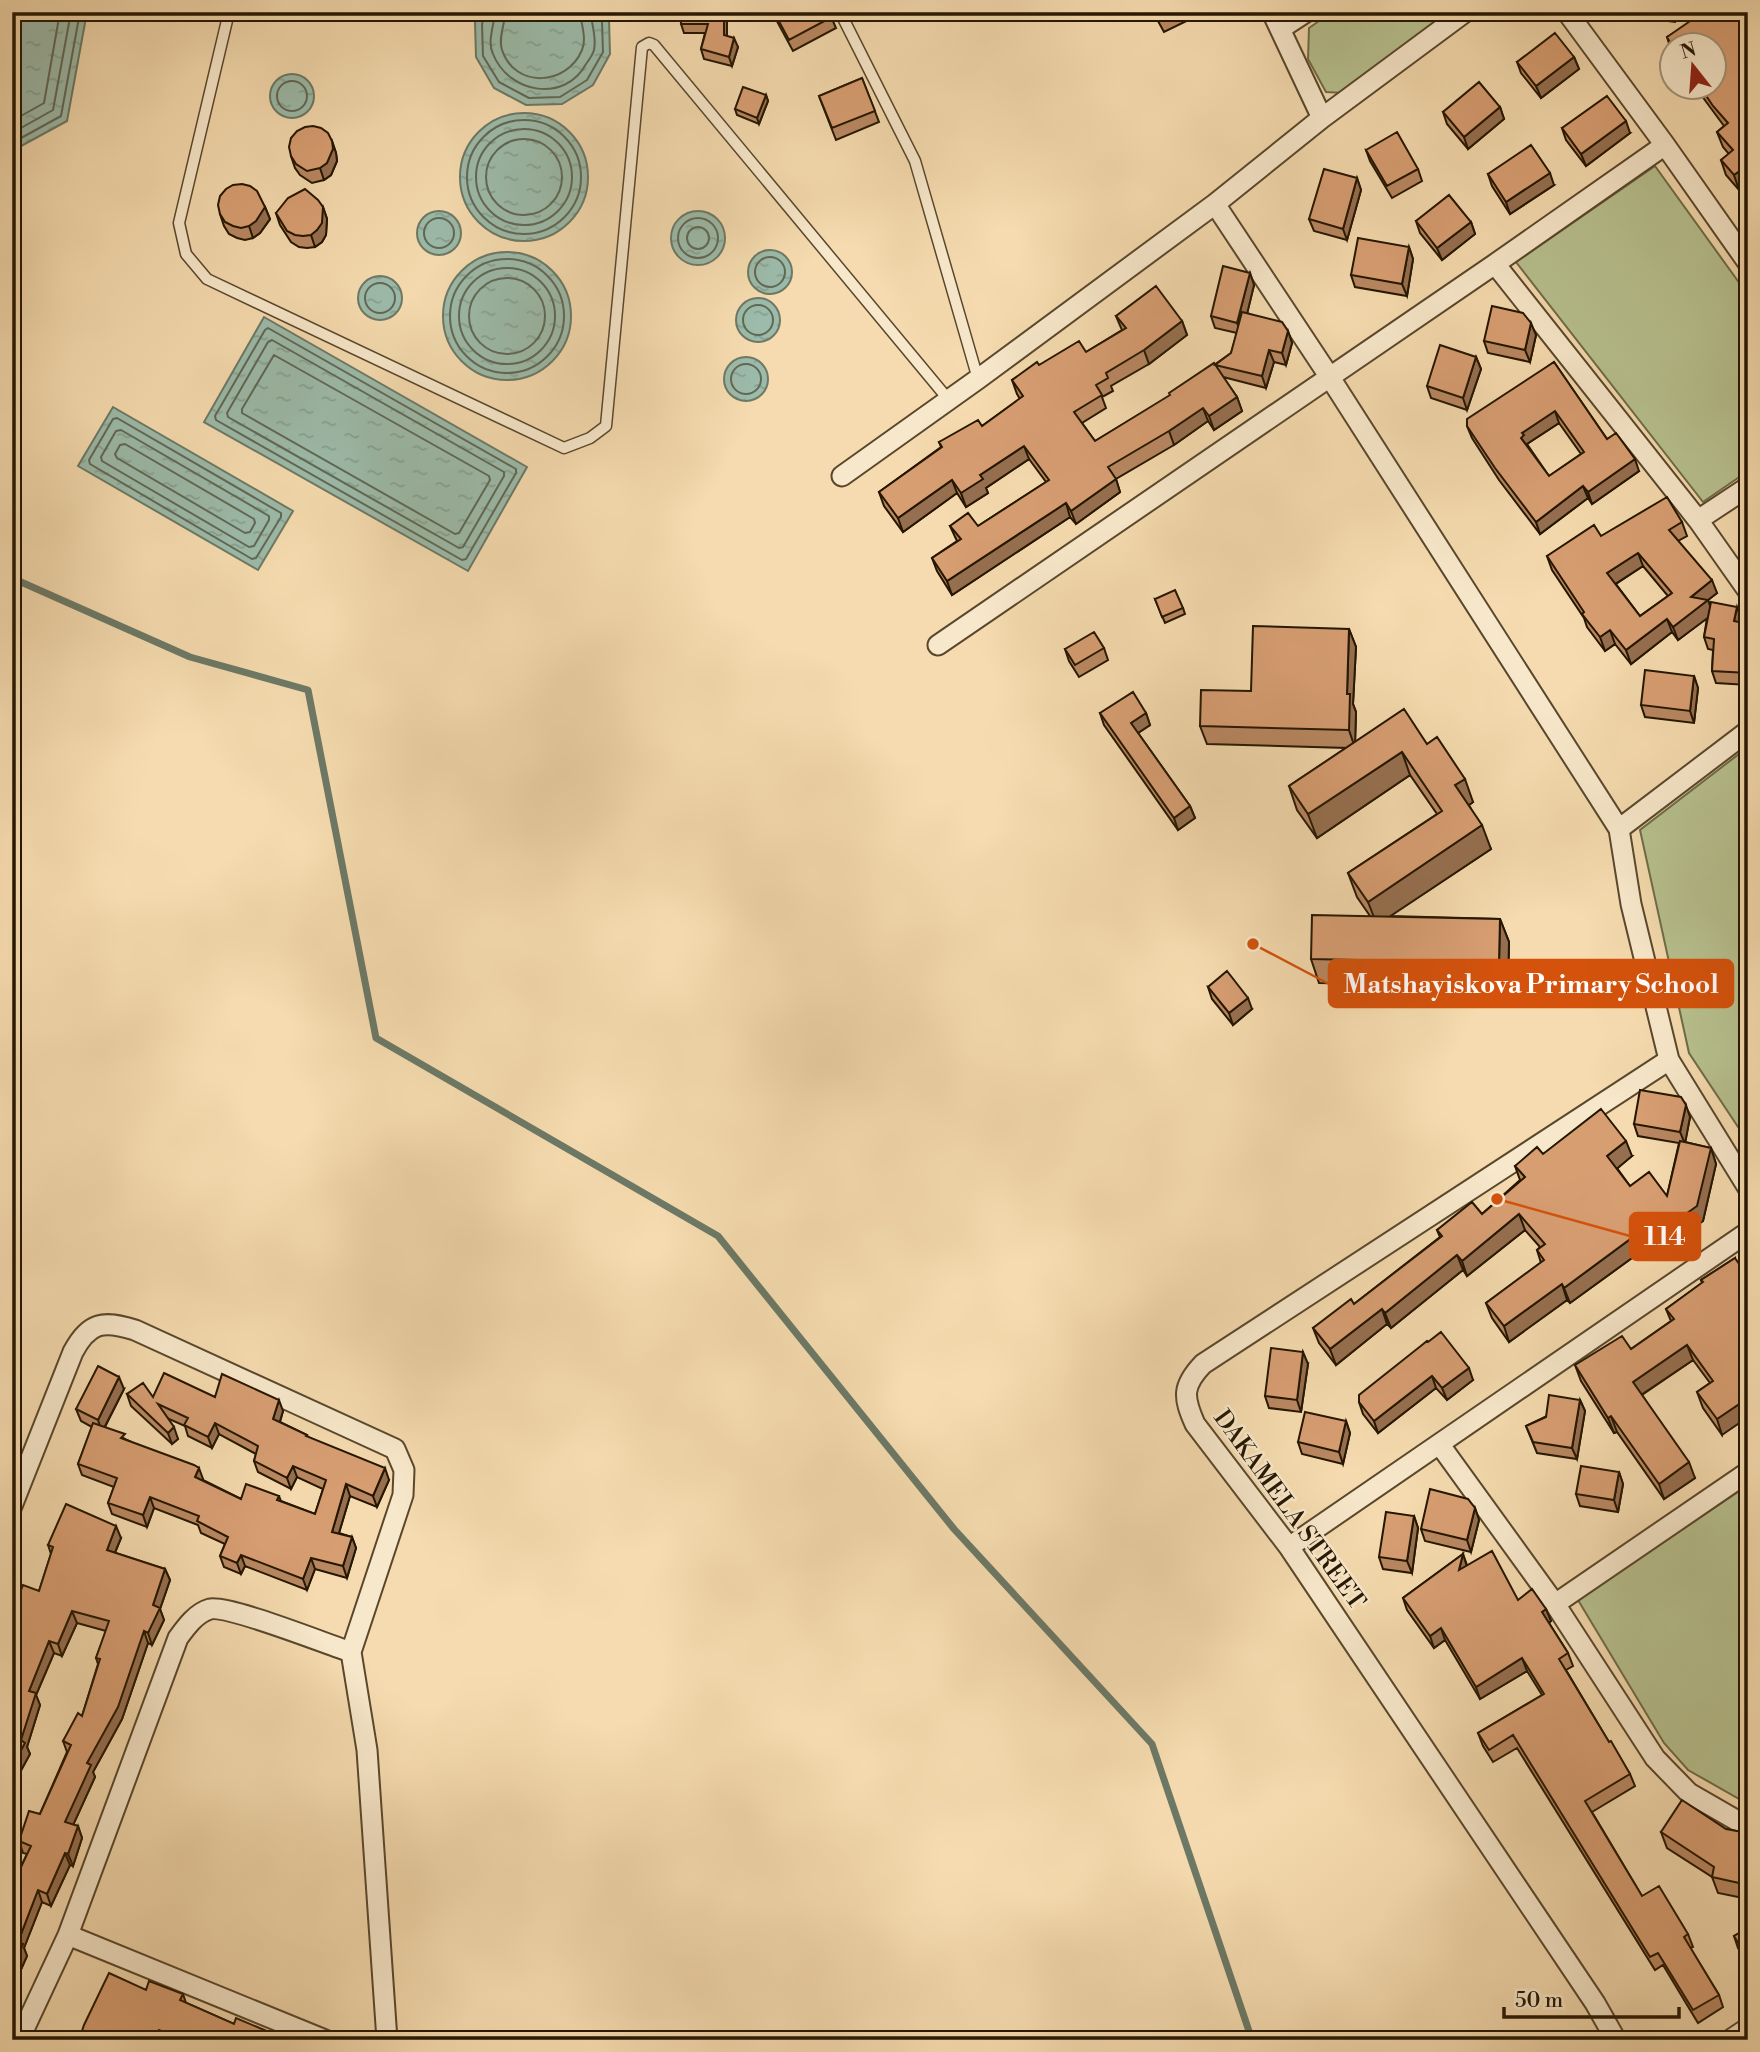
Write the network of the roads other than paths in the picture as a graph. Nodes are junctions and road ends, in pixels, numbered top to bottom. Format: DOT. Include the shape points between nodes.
graph roads {
  1 [pos="229,12"];
  2 [pos="840,12"];
  3 [pos="1306,12"];
  4 [pos="1465,12"];
  5 [pos="1567,12"];
  6 [pos="1276,20"];
  7 [pos="1322,118"];
  8 [pos="1665,145"];
  9 [pos="1215,204"];
  10 [pos="1748,263"];
  11 [pos="1495,264"];
  12 [pos="1329,376"];
  13 [pos="978,379"];
  14 [pos="948,399"];
  15 [pos="842,476"];
  16 [pos="1748,487"];
  17 [pos="1698,520"];
  18 [pos="1748,591"];
  19 [pos="938,645"];
  20 [pos="1748,731"];
  21 [pos="1619,829"];
  22 [pos="1669,1060"];
  23 [pos="1748,1188"];
  24 [pos="1748,1232"];
  25 [pos="1440,1445"];
  26 [pos="1748,1472"];
  27 [pos="12,1506"];
  28 [pos="1289,1547"];
  29 [pos="1555,1604"];
  30 [pos="351,1652"];
  31 [pos="1748,1827"];
  32 [pos="68,1935"];
  33 [pos="1748,2028"];
  34 [pos="19,2040"];
  35 [pos="325,2040"];
  36 [pos="387,2040"];
  37 [pos="1616,2040"];
  38 [pos="1730,2040"];
  1 -- 14 [label="lane" via="179,223 186,254 207,279 564,448 590,438 606,426 642,47 649,43"];
  2 -- 13 [label="lane" via="915,161"];
  3 -- 6 [label="street"];
  4 -- 7 [label="street"];
  5 -- 8 [label="street"];
  6 -- 7 [label="street"];
  7 -- 9 [label="street"];
  8 -- 10 [label="street"];
  8 -- 11 [label="street"];
  9 -- 12 [label="street"];
  9 -- 13 [label="street"];
  11 -- 12 [label="street"];
  11 -- 17 [label="street"];
  12 -- 19 [label="street"];
  12 -- 21 [label="street"];
  13 -- 14 [label="street"];
  14 -- 15 [label="street"];
  16 -- 17 [label="street"];
  17 -- 18 [label="street"];
  20 -- 21 [label="street"];
  21 -- 22 [label="street" via="1631,904"];
  22 -- 23 [label="street"];
  22 -- 28 [label="street, DAKAMELA STREET" via="1203,1364 1191,1377 1187,1407 1195,1424"];
  24 -- 25 [label="street"];
  25 -- 28 [label="street"];
  25 -- 29 [label="street"];
  26 -- 29 [label="street"];
  27 -- 30 [label="street" via="82,1336 96,1326 115,1324 135,1330 395,1449 404,1470 403,1495"];
  28 -- 37 [label="street, DAKAMELA STREET"];
  29 -- 31 [label="street" via="1655,1758 1689,1793"];
  30 -- 32 [label="street" via="241,1614 211,1609 193,1619 174,1648"];
  30 -- 36 [label="street" via="367,1750"];
  32 -- 34 [label="street"];
  32 -- 35 [label="street"];
  33 -- 38 [label="street"];
}
